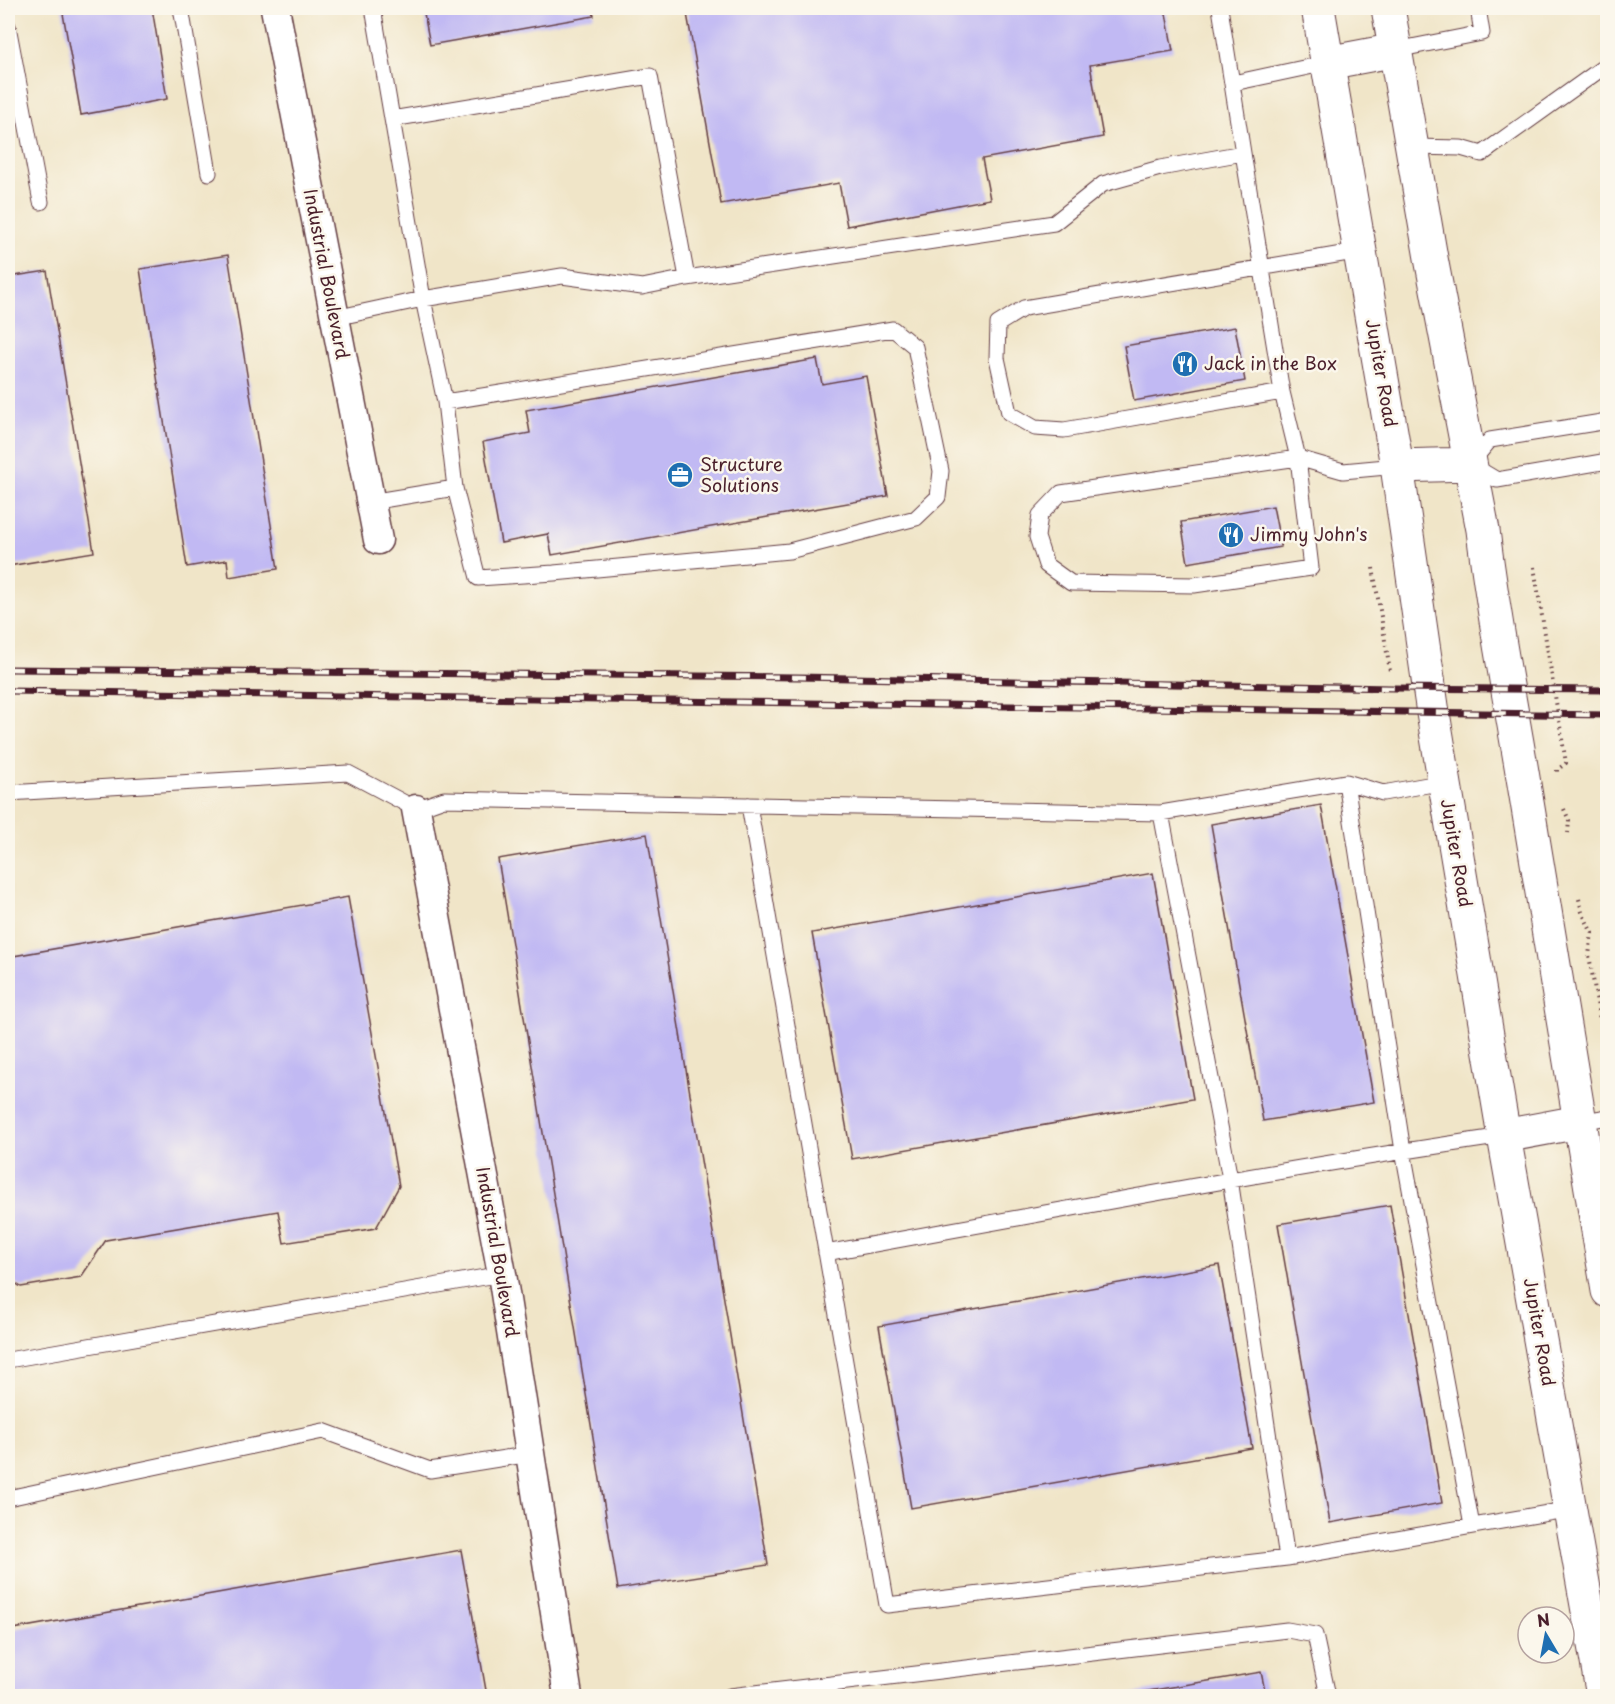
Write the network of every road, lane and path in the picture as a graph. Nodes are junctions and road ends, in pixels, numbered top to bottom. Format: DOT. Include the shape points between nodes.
graph roads {
  1 [pos="181,8"];
  2 [pos="275,8"];
  3 [pos="373,8"];
  4 [pos="1220,8"];
  5 [pos="1318,8"];
  6 [pos="1388,8"];
  7 [pos="1478,8"];
  8 [pos="8,26"];
  9 [pos="1396,50"];
  10 [pos="1328,63"];
  11 [pos="1608,64"];
  12 [pos="1233,83"];
  13 [pos="392,118"];
  14 [pos="1413,147"];
  15 [pos="1243,153"];
  16 [pos="209,173"];
  17 [pos="42,202"];
  18 [pos="1360,252"];
  19 [pos="1261,268"];
  20 [pos="687,278"];
  21 [pos="423,299"];
  22 [pos="335,318"];
  23 [pos="1282,392"];
  24 [pos="445,402"];
  25 [pos="1608,421"];
  26 [pos="1298,458"];
  27 [pos="1608,461"];
  28 [pos="1470,464"];
  29 [pos="1397,466"];
  30 [pos="455,488"];
  31 [pos="370,502"];
  32 [pos="378,540"];
  33 [pos="1534,567"];
  34 [pos="1558,779"];
  35 [pos="1346,782"];
  36 [pos="1444,782"];
  37 [pos="8,793"];
  38 [pos="749,805"];
  39 [pos="1563,807"];
  40 [pos="416,809"];
  41 [pos="1161,813"];
  42 [pos="1568,840"];
  43 [pos="1578,892"];
  44 [pos="1608,1035"];
  45 [pos="1593,1120"];
  46 [pos="1504,1136"];
  47 [pos="1403,1151"];
  48 [pos="1230,1179"];
  49 [pos="826,1253"];
  50 [pos="502,1274"];
  51 [pos="1608,1291"];
  52 [pos="8,1360"];
  53 [pos="531,1454"];
  54 [pos="8,1498"];
  55 [pos="1571,1509"];
  56 [pos="1472,1526"];
  57 [pos="1287,1558"];
  58 [pos="568,1696"];
  59 [pos="730,1696"];
  60 [pos="1328,1696"];
  61 [pos="1603,1696"];
  1 -- 16 [label="lane"];
  2 -- 22 [label="street, Industrial Boulevard"];
  3 -- 13 [label="lane"];
  4 -- 12 [label="lane"];
  5 -- 10 [label="main road, Jupiter Road"];
  6 -- 9 [label="main road"];
  7 -- 9 [label="lane" via="1482,33"];
  8 -- 17 [label="lane"];
  9 -- 10 [label="main road"];
  9 -- 14 [label="main road"];
  10 -- 12 [label="lane"];
  10 -- 18 [label="main road, Jupiter Road"];
  11 -- 14 [label="lane" via="1482,154 1461,148"];
  12 -- 15 [label="lane"];
  13 -- 20 [label="lane" via="650,76"];
  13 -- 21 [label="lane"];
  14 -- 28 [label="main road"];
  15 -- 19 [label="lane"];
  15 -- 20 [label="lane" via="1160,168 1103,184 1054,223"];
  18 -- 19 [label="lane"];
  18 -- 29 [label="main road, Jupiter Road"];
  19 -- 23 [label="lane"];
  19 -- 23 [label="lane" via="1024,308 998,324 998,358 1009,413 1035,428 1064,430"];
  20 -- 21 [label="lane" via="642,287 562,276"];
  21 -- 22 [label="lane"];
  21 -- 24 [label="lane"];
  22 -- 31 [label="street, Industrial Boulevard"];
  23 -- 26 [label="lane"];
  24 -- 30 [label="lane"];
  24 -- 30 [label="lane" via="893,329 915,347 941,471 938,497 916,518 789,551 478,578"];
  25 -- 28 [label="lane" via="1490,440"];
  26 -- 26 [label="lane" via="1061,493 1040,515 1037,537 1046,565 1071,584 1194,585 1311,568"];
  26 -- 29 [label="lane" via="1343,471"];
  27 -- 28 [label="lane" via="1497,480"];
  28 -- 29 [label="main road"];
  28 -- 45 [label="main road" via="1524,785"];
  29 -- 36 [label="main road, Jupiter Road"];
  30 -- 31 [label="lane"];
  31 -- 32 [label="street, Industrial Boulevard"];
  33 -- 34 [label="path" via="1566,763 1557,770"];
  35 -- 36 [label="lane" via="1383,793"];
  35 -- 41 [label="lane"];
  35 -- 47 [label="lane"];
  36 -- 46 [label="main road, Jupiter Road"];
  37 -- 40 [label="lane" via="348,773"];
  38 -- 40 [label="lane" via="444,799"];
  38 -- 41 [label="lane"];
  38 -- 49 [label="lane"];
  39 -- 42 [label="path" via="1569,820"];
  40 -- 50 [label="street, Industrial Boulevard"];
  41 -- 48 [label="lane"];
  43 -- 44 [label="path" via="1582,912 1593,933 1589,956 1600,1020"];
  45 -- 46 [label="main road"];
  45 -- 51 [label="main road"];
  46 -- 47 [label="lane"];
  46 -- 55 [label="main road, Jupiter Road"];
  47 -- 48 [label="lane"];
  47 -- 56 [label="lane"];
  48 -- 49 [label="lane"];
  48 -- 57 [label="lane"];
  49 -- 57 [label="lane" via="887,1605"];
  50 -- 52 [label="lane"];
  50 -- 53 [label="street, Industrial Boulevard"];
  53 -- 54 [label="lane" via="430,1470 323,1431"];
  53 -- 58 [label="street, Industrial Boulevard"];
  55 -- 56 [label="lane"];
  55 -- 61 [label="main road, Jupiter Road"];
  56 -- 57 [label="lane"];
  59 -- 60 [label="lane" via="1287,1630 1316,1635"];
}
